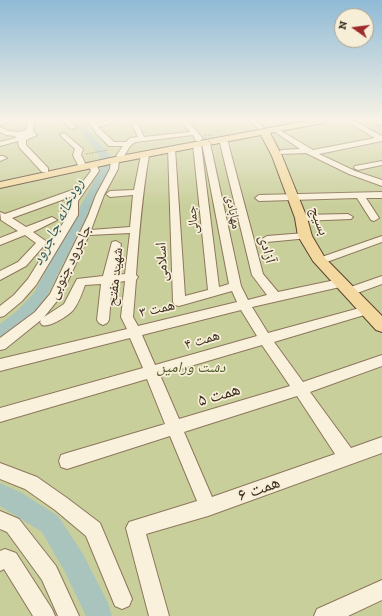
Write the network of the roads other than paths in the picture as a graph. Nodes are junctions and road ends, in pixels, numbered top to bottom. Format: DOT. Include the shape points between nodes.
graph roads {
  1 [pos="25,149"];
  2 [pos="79,149"];
  3 [pos="119,149"];
  4 [pos="125,149"];
  5 [pos="148,149"];
  6 [pos="171,149"];
  7 [pos="203,149"];
  8 [pos="204,149"];
  9 [pos="226,149"];
  10 [pos="275,149"];
  11 [pos="303,149"];
  12 [pos="327,149"];
  13 [pos="282,152"];
  14 [pos="309,152"];
  15 [pos="122,153"];
  16 [pos="145,154"];
  17 [pos="85,161"];
  18 [pos="382,163"];
  19 [pos="358,168"];
  20 [pos="45,170"];
  21 [pos="0,180"];
  22 [pos="382,183"];
  23 [pos="0,185"];
  24 [pos="81,190"];
  25 [pos="138,192"];
  26 [pos="110,194"];
  27 [pos="382,195"];
  28 [pos="360,196"];
  29 [pos="293,197"];
  30 [pos="259,198"];
  31 [pos="2,217"];
  32 [pos="374,218"];
  33 [pos="52,220"];
  34 [pos="348,220"];
  35 [pos="303,226"];
  36 [pos="136,229"];
  37 [pos="25,230"];
  38 [pos="92,233"];
  39 [pos="267,239"];
  40 [pos="382,239"];
  41 [pos="0,242"];
  42 [pos="116,244"];
  43 [pos="320,261"];
  44 [pos="0,276"];
  45 [pos="132,277"];
  46 [pos="382,280"];
  47 [pos="107,281"];
  48 [pos="234,286"];
  49 [pos="345,288"];
  50 [pos="214,292"];
  51 [pos="275,297"];
  52 [pos="244,304"];
  53 [pos="367,310"];
  54 [pos="0,313"];
  55 [pos="103,320"];
  56 [pos="46,322"];
  57 [pos="382,326"];
  58 [pos="134,331"];
  59 [pos="266,339"];
  60 [pos="0,345"];
  61 [pos="382,360"];
  62 [pos="0,365"];
  63 [pos="151,373"];
  64 [pos="302,389"];
  65 [pos="0,416"];
  66 [pos="175,429"];
  67 [pos="382,444"];
  68 [pos="347,457"];
  69 [pos="67,461"];
  70 [pos="0,471"];
  71 [pos="208,507"];
  72 [pos="0,520"];
  73 [pos="0,561"];
  74 [pos="382,590"];
  75 [pos="122,599"];
  76 [pos="44,616"];
  77 [pos="69,616"];
  78 [pos="159,616"];
  79 [pos="324,616"];
  1 -- 20 [label="street"];
  2 -- 17 [label="street"];
  3 -- 15 [label="street"];
  4 -- 15 [label="street"];
  5 -- 15 [label="main road"];
  6 -- 16 [label="main road"];
  6 -- 50 [label="street, اسلامی" via="179,302"];
  7 -- 50 [label="street, جمالی"];
  8 -- 48 [label="street, مهابادی"];
  9 -- 51 [label="street, آزادی" via="258,275"];
  10 -- 29 [label="main road, بسیج"];
  11 -- 14 [label="street"];
  12 -- 14 [label="street"];
  13 -- 14 [label="street"];
  14 -- 22 [label="street" via="343,170"];
  15 -- 16 [label="main road"];
  15 -- 17 [label="main road"];
  15 -- 60 [label="street, جاجرود جنوبی" via="100,195 93,216 55,296 40,315"];
  16 -- 25 [label="street, شهید مفتح"];
  17 -- 20 [label="main road"];
  17 -- 23 [label="main road"];
  17 -- 24 [label="street" via="95,171"];
  18 -- 19 [label="street"];
  20 -- 21 [label="main road"];
  24 -- 31 [label="street"];
  24 -- 54 [label="street" via="74,201 73,215 32,282"];
  25 -- 26 [label="street"];
  25 -- 36 [label="street, شهید مفتح"];
  27 -- 28 [label="street"];
  28 -- 29 [label="street"];
  28 -- 32 [label="street"];
  29 -- 30 [label="street"];
  29 -- 35 [label="main road, بسیج"];
  31 -- 37 [label="street"];
  33 -- 37 [label="street"];
  34 -- 35 [label="street"];
  35 -- 39 [label="street"];
  35 -- 43 [label="main road, بسیج"];
  36 -- 38 [label="street"];
  36 -- 45 [label="street, شهید مفتح"];
  37 -- 41 [label="street"];
  37 -- 44 [label="street" via="42,242 22,264"];
  40 -- 43 [label="street"];
  42 -- 47 [label="street"];
  43 -- 49 [label="main road, بسیج"];
  45 -- 47 [label="street"];
  45 -- 58 [label="street, شهید مفتح" via="127,317"];
  46 -- 49 [label="street"];
  47 -- 55 [label="street"];
  47 -- 56 [label="street" via="81,282 69,307"];
  48 -- 50 [label="street, اسلامی"];
  48 -- 52 [label="street"];
  49 -- 51 [label="street"];
  49 -- 53 [label="main road, بسیج"];
  51 -- 52 [label="street, همت ۳"];
  52 -- 58 [label="street, همت ۳"];
  52 -- 59 [label="street"];
  53 -- 57 [label="main road, بسیج"];
  53 -- 59 [label="street, همت ۴"];
  58 -- 62 [label="street, همت ۳"];
  58 -- 63 [label="street, شهید مفتح"];
  59 -- 63 [label="street, همت ۴"];
  59 -- 64 [label="street"];
  61 -- 64 [label="street, همت ۵"];
  63 -- 65 [label="street, همت ۴"];
  63 -- 66 [label="street, شهید مفتح"];
  64 -- 66 [label="street, همت ۵"];
  64 -- 68 [label="street"];
  66 -- 69 [label="street, همت ۵"];
  66 -- 71 [label="street, شهید مفتح"];
  67 -- 68 [label="street, همت ۶"];
  68 -- 71 [label="street, همت ۶"];
  70 -- 75 [label="street" via="31,483 93,530"];
  71 -- 78 [label="street, همت ۶" via="135,528"];
  72 -- 77 [label="street" via="13,525 49,573"];
  73 -- 76 [label="street" via="9,560"];
  74 -- 79 [label="street"];
}
